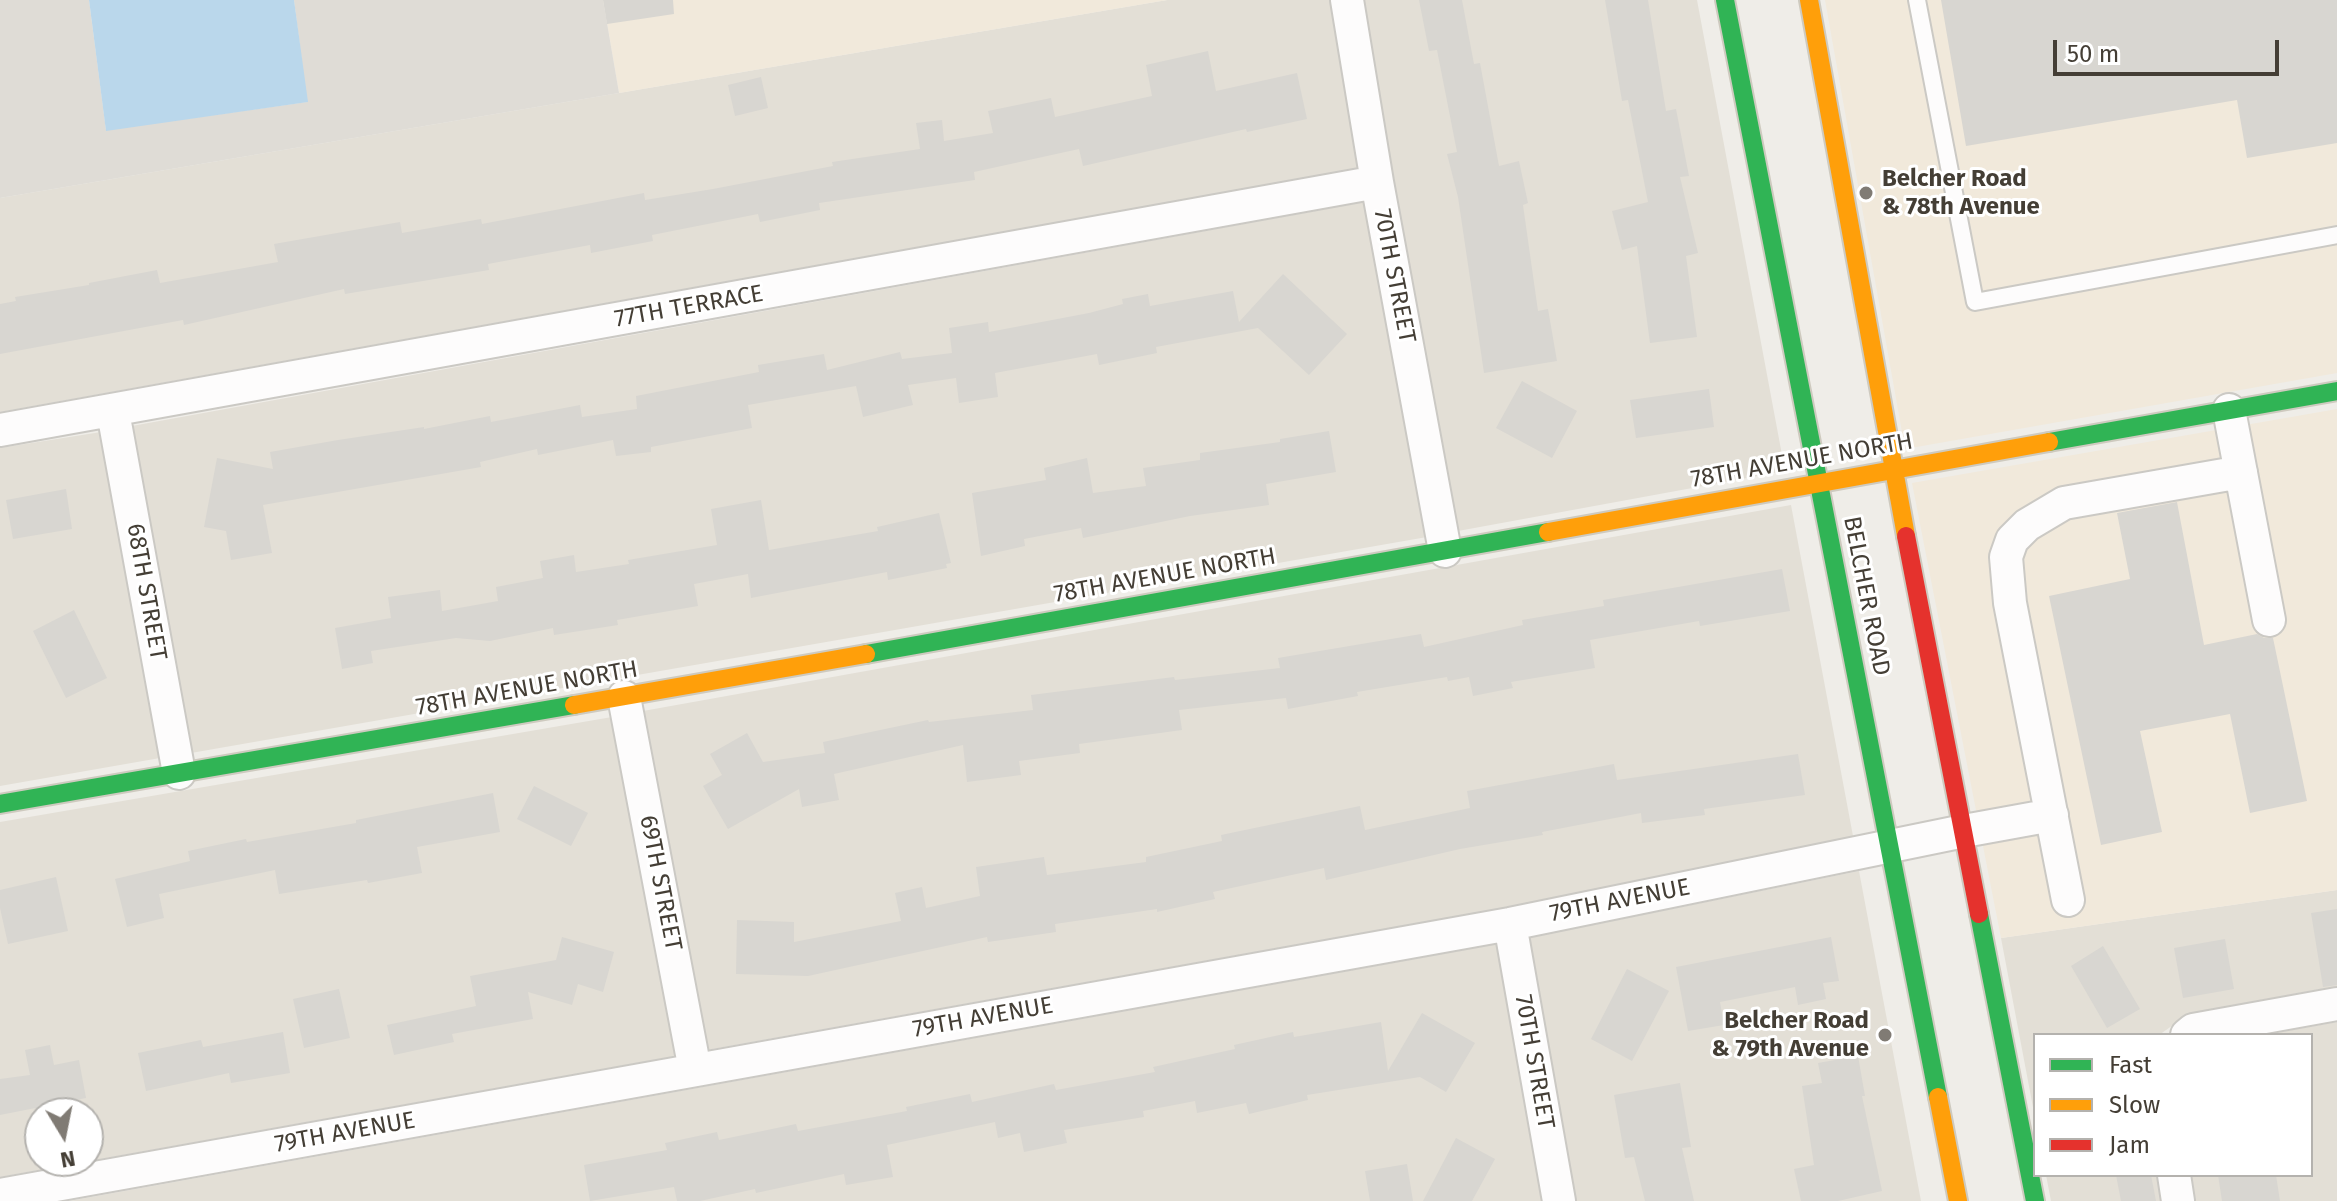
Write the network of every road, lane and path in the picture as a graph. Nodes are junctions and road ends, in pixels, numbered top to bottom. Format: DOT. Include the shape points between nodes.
graph roads {
  1 [pos="1347,0"];
  2 [pos="1725,0"];
  3 [pos="1809,0"];
  4 [pos="1917,0"];
  5 [pos="1377,182"];
  6 [pos="2337,235"];
  7 [pos="2337,391"];
  8 [pos="2229,410"];
  9 [pos="113,412"];
  10 [pos="0,430"];
  11 [pos="1893,469"];
  12 [pos="2241,472"];
  13 [pos="1820,482"];
  14 [pos="1445,551"];
  15 [pos="2269,620"];
  16 [pos="624,697"];
  17 [pos="179,773"];
  18 [pos="0,804"];
  19 [pos="2052,815"];
  20 [pos="1964,831"];
  21 [pos="1889,847"];
  22 [pos="2068,900"];
  23 [pos="1510,924"];
  24 [pos="2337,1004"];
  25 [pos="2189,1033"];
  26 [pos="695,1070"];
  27 [pos="2174,1177"];
  28 [pos="0,1195"];
  29 [pos="1559,1201"];
  30 [pos="1958,1201"];
  31 [pos="2035,1201"];
  32 [pos="2178,1201"];
  1 -- 5 [label="street, 70TH STREET"];
  2 -- 13 [label="main road, BELCHER ROAD"];
  3 -- 11 [label="main road"];
  4 -- 6 [label="lane" via="1975,302"];
  5 -- 9 [label="street, 77TH TERRACE"];
  5 -- 14 [label="street, 70TH STREET"];
  7 -- 8 [label="main road, 78TH AVENUE NORTH"];
  8 -- 11 [label="main road, 78TH AVENUE NORTH"];
  8 -- 12 [label="street"];
  9 -- 10 [label="street, 77TH TERRACE"];
  9 -- 17 [label="street, 68TH STREET"];
  11 -- 13 [label="main road, 78TH AVENUE NORTH"];
  11 -- 20 [label="main road"];
  12 -- 15 [label="street"];
  12 -- 19 [label="street" via="2064,503 2012,540 2006,557 2010,603"];
  13 -- 14 [label="main road, 78TH AVENUE NORTH"];
  13 -- 21 [label="main road, BELCHER ROAD"];
  14 -- 16 [label="main road, 78TH AVENUE NORTH"];
  16 -- 17 [label="main road, 78TH AVENUE NORTH"];
  16 -- 26 [label="street, 69TH STREET"];
  17 -- 18 [label="main road, 78TH AVENUE NORTH"];
  19 -- 20 [label="street, 79TH AVENUE"];
  19 -- 22 [label="street"];
  20 -- 21 [label="street, 79TH AVENUE"];
  20 -- 31 [label="main road"];
  21 -- 23 [label="street, 79TH AVENUE"];
  21 -- 30 [label="main road, BELCHER ROAD"];
  23 -- 26 [label="street, 79TH AVENUE"];
  23 -- 29 [label="street, 70TH STREET"];
  24 -- 25 [label="street"];
  26 -- 28 [label="street, 79TH AVENUE"];
  27 -- 32 [label="street"];
}
